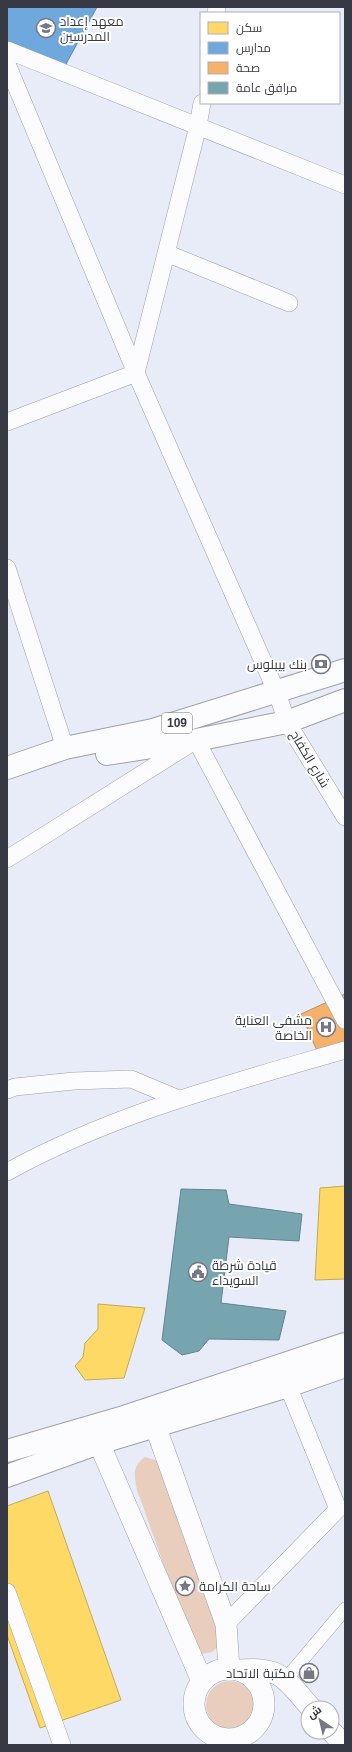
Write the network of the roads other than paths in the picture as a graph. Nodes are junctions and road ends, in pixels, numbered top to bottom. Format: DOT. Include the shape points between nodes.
graph roads {
  1 [pos="7,50"];
  2 [pos="7,64"];
  3 [pos="202,104"];
  4 [pos="198,126"];
  5 [pos="345,185"];
  6 [pos="166,253"];
  7 [pos="289,303"];
  8 [pos="136,373"];
  9 [pos="7,422"];
  10 [pos="7,568"];
  11 [pos="345,670"];
  12 [pos="277,693"];
  13 [pos="345,700"];
  14 [pos="287,722"];
  15 [pos="196,740"];
  16 [pos="65,748"];
  17 [pos="7,769"];
  18 [pos="345,817"];
  19 [pos="7,859"];
  20 [pos="345,1020"];
  21 [pos="345,1050"];
  22 [pos="7,1090"];
  23 [pos="179,1098"];
  24 [pos="7,1172"];
  25 [pos="345,1344"];
  26 [pos="345,1366"];
  27 [pos="288,1386"];
  28 [pos="155,1425"];
  29 [pos="99,1443"];
  30 [pos="7,1451"];
  31 [pos="7,1476"];
  32 [pos="342,1511"];
  33 [pos="7,1592"];
  34 [pos="345,1609"];
  35 [pos="226,1624"];
  36 [pos="235,1669"];
  37 [pos="286,1679"];
  38 [pos="202,1681"];
  39 [pos="304,1700"];
  40 [pos="206,1738"];
  41 [pos="62,1745"];
  1 -- 4 [label="street"];
  2 -- 8 [label="street, شارع الكفاح"];
  3 -- 4 [label="street"];
  4 -- 5 [label="street"];
  4 -- 6 [label="street"];
  6 -- 7 [label="street"];
  6 -- 8 [label="street"];
  8 -- 9 [label="street"];
  8 -- 12 [label="street, شارع الكفاح"];
  10 -- 16 [label="street"];
  11 -- 12 [label="main road, 109"];
  12 -- 14 [label="street, شارع الكفاح"];
  12 -- 16 [label="main road, 109" via="153,730"];
  13 -- 14 [label="main road"];
  14 -- 15 [label="main road"];
  14 -- 18 [label="street, شارع الكفاح"];
  15 -- 17 [label="main road"];
  15 -- 19 [label="street"];
  15 -- 20 [label="street"];
  16 -- 17 [label="main road, 109"];
  21 -- 23 [label="street"];
  22 -- 23 [label="street" via="74,1081 131,1079"];
  23 -- 24 [label="street" via="96,1128"];
  25 -- 30 [label="main road" via="124,1417"];
  26 -- 27 [label="main road"];
  27 -- 28 [label="main road"];
  27 -- 32 [label="street"];
  28 -- 29 [label="main road"];
  28 -- 35 [label="street"];
  29 -- 31 [label="main road"];
  29 -- 38 [label="street"];
  32 -- 35 [label="street"];
  33 -- 41 [label="street"];
  34 -- 37 [label="street"];
  35 -- 36 [label="street"];
  36 -- 37 [label="street" via="256,1668"];
  36 -- 38 [label="street" via="219,1670"];
  36 -- 40 [label="street" via="256,1682 262,1691 263,1712 250,1732 240,1737"];
  37 -- 39 [label="street"];
  38 -- 40 [label="street" via="194,1700 195,1711"];
}
